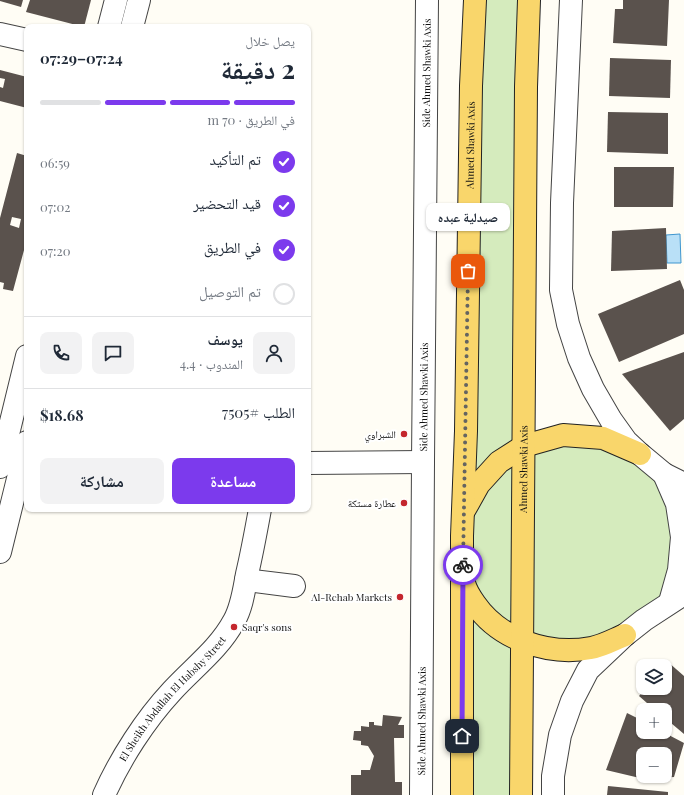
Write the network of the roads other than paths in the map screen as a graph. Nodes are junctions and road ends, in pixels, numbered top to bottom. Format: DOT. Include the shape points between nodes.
graph roads {
  1 [pos="116,0"];
  2 [pos="139,0"];
  3 [pos="475,0"];
  4 [pos="529,0"];
  5 [pos="570,0"];
  6 [pos="425,4"];
  7 [pos="110,24"];
  8 [pos="133,24"];
  9 [pos="0,34"];
  10 [pos="24,39"];
  11 [pos="24,368"];
  12 [pos="524,446"];
  13 [pos="633,448"];
  14 [pos="24,454"];
  15 [pos="422,462"];
  16 [pos="311,463"];
  17 [pos="0,467"];
  18 [pos="664,474"];
  19 [pos="684,484"];
  20 [pos="259,512"];
  21 [pos="462,536"];
  22 [pos="0,552"];
  23 [pos="463,574"];
  24 [pos="246,580"];
  25 [pos="294,586"];
  26 [pos="677,598"];
  27 [pos="522,641"];
  28 [pos="619,641"];
  29 [pos="104,795"];
  30 [pos="421,795"];
  31 [pos="462,795"];
  32 [pos="521,795"];
  33 [pos="553,795"];
  1 -- 7 [label="street"];
  2 -- 8 [label="street"];
  3 -- 21 [label="main road, Ahmed Shawki Axis"];
  4 -- 12 [label="main road, Ahmed Shawki Axis" via="526,87"];
  5 -- 13 [label="street" via="561,290 579,358 611,420"];
  6 -- 15 [label="street, Side Ahmed Shawki Axis"];
  9 -- 10 [label="street"];
  11 -- 17 [label="street"];
  12 -- 13 [label="main road" via="563,435 603,438"];
  12 -- 21 [label="main road" via="499,462 478,484 464,510"];
  12 -- 27 [label="main road, Ahmed Shawki Axis"];
  13 -- 18 [label="street"];
  14 -- 22 [label="street"];
  15 -- 16 [label="street"];
  15 -- 30 [label="street, Side Ahmed Shawki Axis"];
  18 -- 19 [label="street"];
  18 -- 26 [label="street" via="677,504 682,537"];
  20 -- 24 [label="street, El Sheikh Abdallah El Habshy Street"];
  21 -- 23 [label="main road, Ahmed Shawki Axis"];
  23 -- 27 [label="main road" via="466,591 481,612 500,629"];
  23 -- 31 [label="main road, Ahmed Shawki Axis"];
  24 -- 25 [label="street"];
  24 -- 29 [label="street, El Sheikh Abdallah El Habshy Street" via="235,620 224,638 171,692 138,734"];
  26 -- 28 [label="street"];
  27 -- 28 [label="main road" via="556,650 592,648"];
  27 -- 32 [label="main road, Ahmed Shawki Axis"];
  28 -- 33 [label="street" via="588,670 572,701 560,735 553,776"];
}
